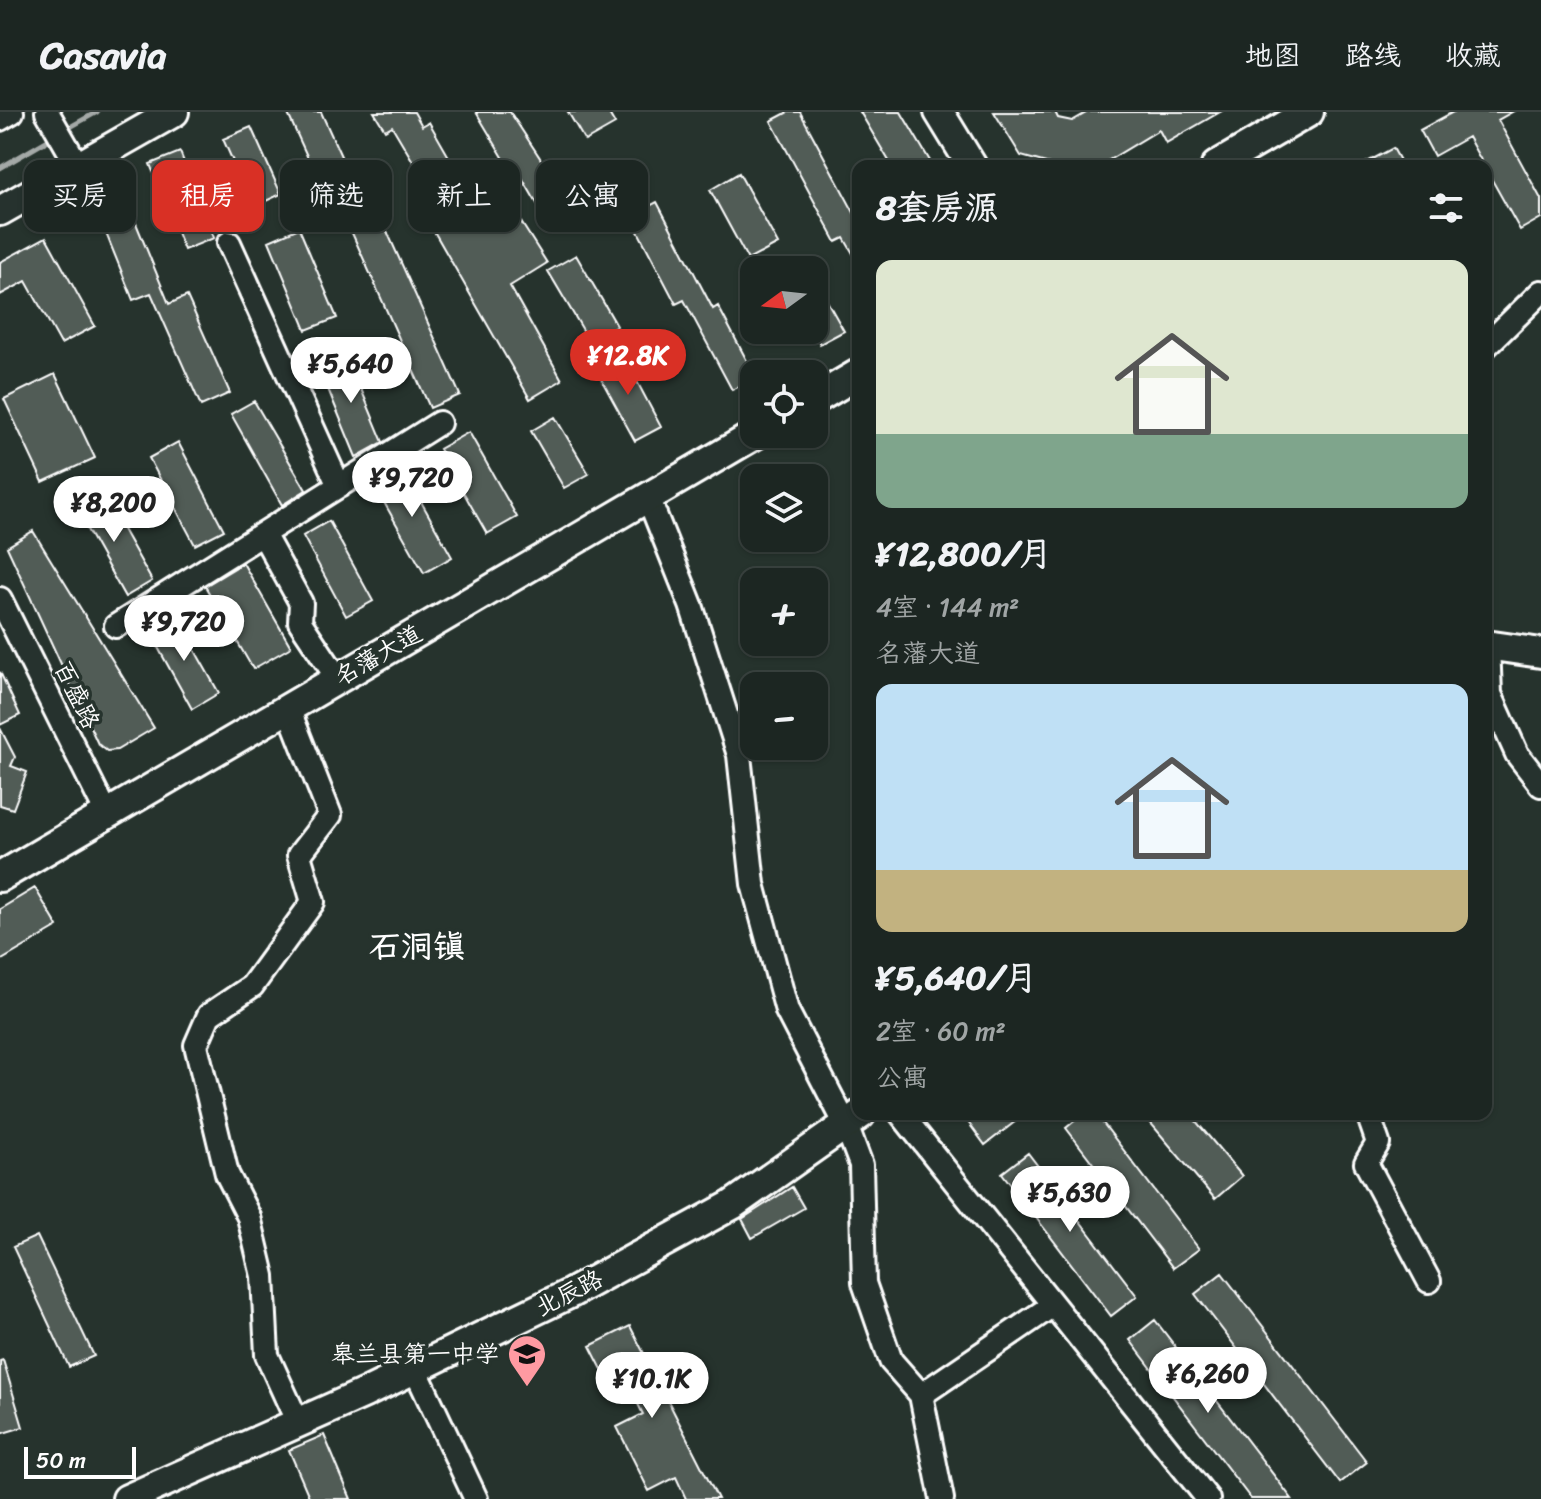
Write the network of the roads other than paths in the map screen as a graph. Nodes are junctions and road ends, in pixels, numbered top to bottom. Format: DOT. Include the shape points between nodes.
graph roads {
  1 [pos="12,112"];
  2 [pos="47,112"];
  3 [pos="174,112"];
  4 [pos="939,112"];
  5 [pos="1309,112"];
  6 [pos="0,119"];
  7 [pos="73,157"];
  8 [pos="968,160"];
  9 [pos="1226,160"];
  10 [pos="0,211"];
  11 [pos="229,243"];
  12 [pos="1541,292"];
  13 [pos="1492,340"];
  14 [pos="852,378"];
  15 [pos="828,392"];
  16 [pos="439,423"];
  17 [pos="740,443"];
  18 [pos="339,486"];
  19 [pos="648,497"];
  20 [pos="263,534"];
  21 [pos="0,599"];
  22 [pos="116,626"];
  23 [pos="1492,646"];
  24 [pos="1541,653"];
  25 [pos="338,679"];
  26 [pos="288,708"];
  27 [pos="1492,708"];
  28 [pos="1541,785"];
  29 [pos="107,814"];
  30 [pos="0,877"];
  31 [pos="852,1117"];
  32 [pos="854,1120"];
  33 [pos="906,1120"];
  34 [pos="1370,1120"];
  35 [pos="1429,1281"];
  36 [pos="1053,1305"];
  37 [pos="415,1369"];
  38 [pos="921,1395"];
  39 [pos="298,1423"];
  40 [pos="127,1499"];
  41 [pos="476,1499"];
  42 [pos="942,1499"];
  43 [pos="1208,1499"];
  1 -- 6 [label="street"];
  2 -- 7 [label="street"];
  3 -- 7 [label="main road"];
  4 -- 8 [label="main road"];
  5 -- 9 [label="main road"];
  7 -- 10 [label="main road"];
  11 -- 18 [label="street"];
  12 -- 13 [label="street"];
  14 -- 15 [label="main road"];
  16 -- 18 [label="street"];
  17 -- 19 [label="main road, 名藩大道"];
  18 -- 20 [label="street"];
  19 -- 25 [label="main road, 名藩大道"];
  19 -- 31 [label="street" via="691,605 739,755 753,884 787,1011"];
  20 -- 22 [label="street"];
  20 -- 25 [label="street" via="301,603 300,622"];
  21 -- 29 [label="street, 百盛路"];
  23 -- 24 [label="main road"];
  25 -- 26 [label="main road, 名藩大道"];
  26 -- 29 [label="main road, 名藩大道"];
  26 -- 39 [label="street" via="330,815 299,855 313,902 252,986 209,1015 196,1045 227,1174 249,1217 263,1276 267,1355"];
  27 -- 28 [label="street"];
  29 -- 30 [label="main road, 名藩大道"];
  32 -- 37 [label="main road, 北辰路" via="732,1205 571,1293"];
  32 -- 38 [label="street" via="861,1165 864,1283 891,1361"];
  33 -- 36 [label="street"];
  34 -- 35 [label="street" via="1378,1143 1366,1163"];
  36 -- 38 [label="street"];
  36 -- 43 [label="street"];
  37 -- 39 [label="main road, 北辰路"];
  37 -- 41 [label="street"];
  38 -- 42 [label="street"];
  39 -- 40 [label="main road, 北辰路"];
}
